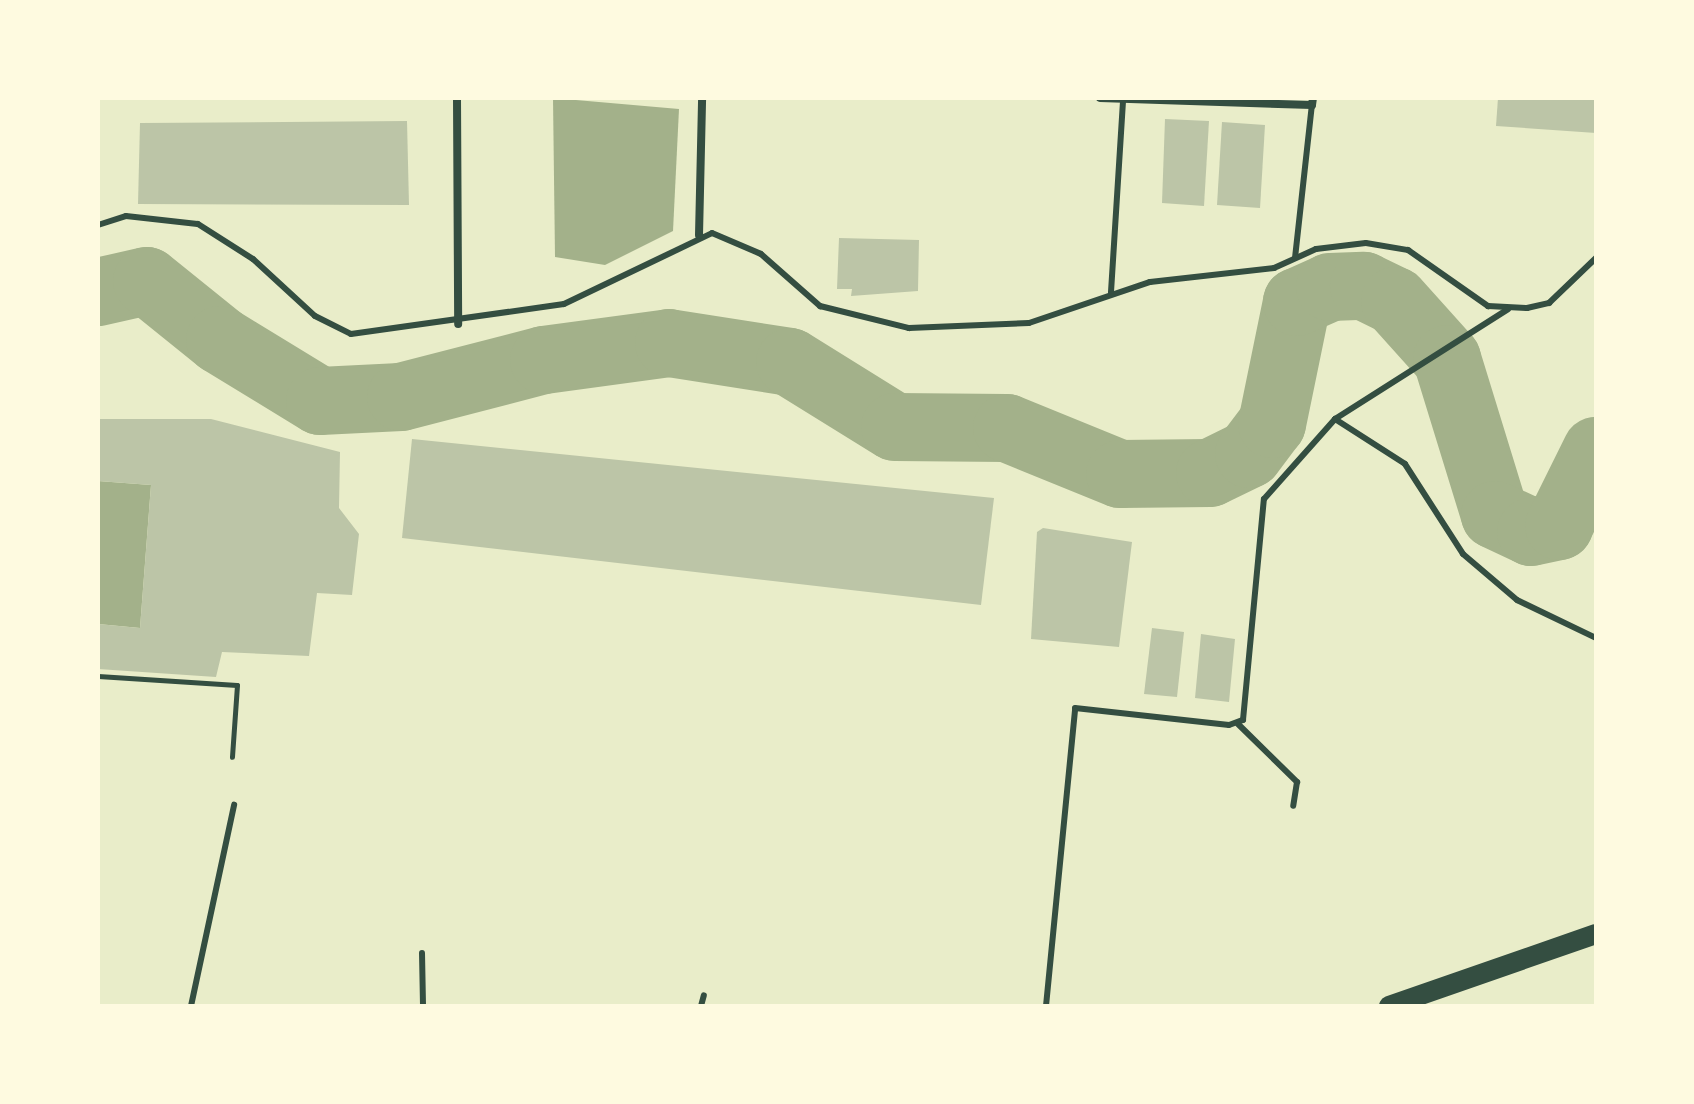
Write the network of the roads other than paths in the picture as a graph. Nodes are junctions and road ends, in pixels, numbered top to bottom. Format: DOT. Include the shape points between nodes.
graph roads {
  1 [pos="457,98"];
  2 [pos="702,98"];
  3 [pos="1100,98"];
  4 [pos="1123,98"];
  5 [pos="1313,102"];
  6 [pos="98,225"];
  7 [pos="699,235"];
  8 [pos="1295,258"];
  9 [pos="1596,258"];
  10 [pos="1111,292"];
  11 [pos="1508,309"];
  12 [pos="458,324"];
  13 [pos="1335,419"];
  14 [pos="1596,638"];
  15 [pos="1238,724"];
  16 [pos="234,805"];
  17 [pos="1293,806"];
  18 [pos="1596,934"];
  19 [pos="422,953"];
  20 [pos="704,995"];
  21 [pos="191,1006"];
  22 [pos="423,1006"];
  23 [pos="701,1006"];
  24 [pos="1046,1006"];
  25 [pos="1389,1006"];
  1 -- 12 [label="street"];
  2 -- 7 [label="street"];
  3 -- 4 [label="street"];
  4 -- 5 [label="street"];
  4 -- 10 [label="lane"];
  5 -- 8 [label="lane"];
  6 -- 12 [label="lane" via="126,216 198,224 253,259 315,316 351,334"];
  7 -- 10 [label="lane" via="726,235 761,254 820,306 909,328 1029,323"];
  7 -- 12 [label="lane" via="564,304"];
  8 -- 10 [label="lane" via="1274,268"];
  8 -- 11 [label="lane" via="1343,245 1388,245 1408,250 1472,299"];
  9 -- 11 [label="lane" via="1549,303"];
  11 -- 13 [label="lane" via="1416,362"];
  13 -- 14 [label="lane" via="1405,464 1463,554 1517,600"];
  13 -- 15 [label="lane" via="1261,507 1249,700"];
  15 -- 17 [label="lane" via="1297,782"];
  15 -- 24 [label="lane" via="1075,708"];
  16 -- 21 [label="lane"];
  18 -- 25 [label="main road"];
  19 -- 22 [label="lane"];
  20 -- 23 [label="lane"];
}
